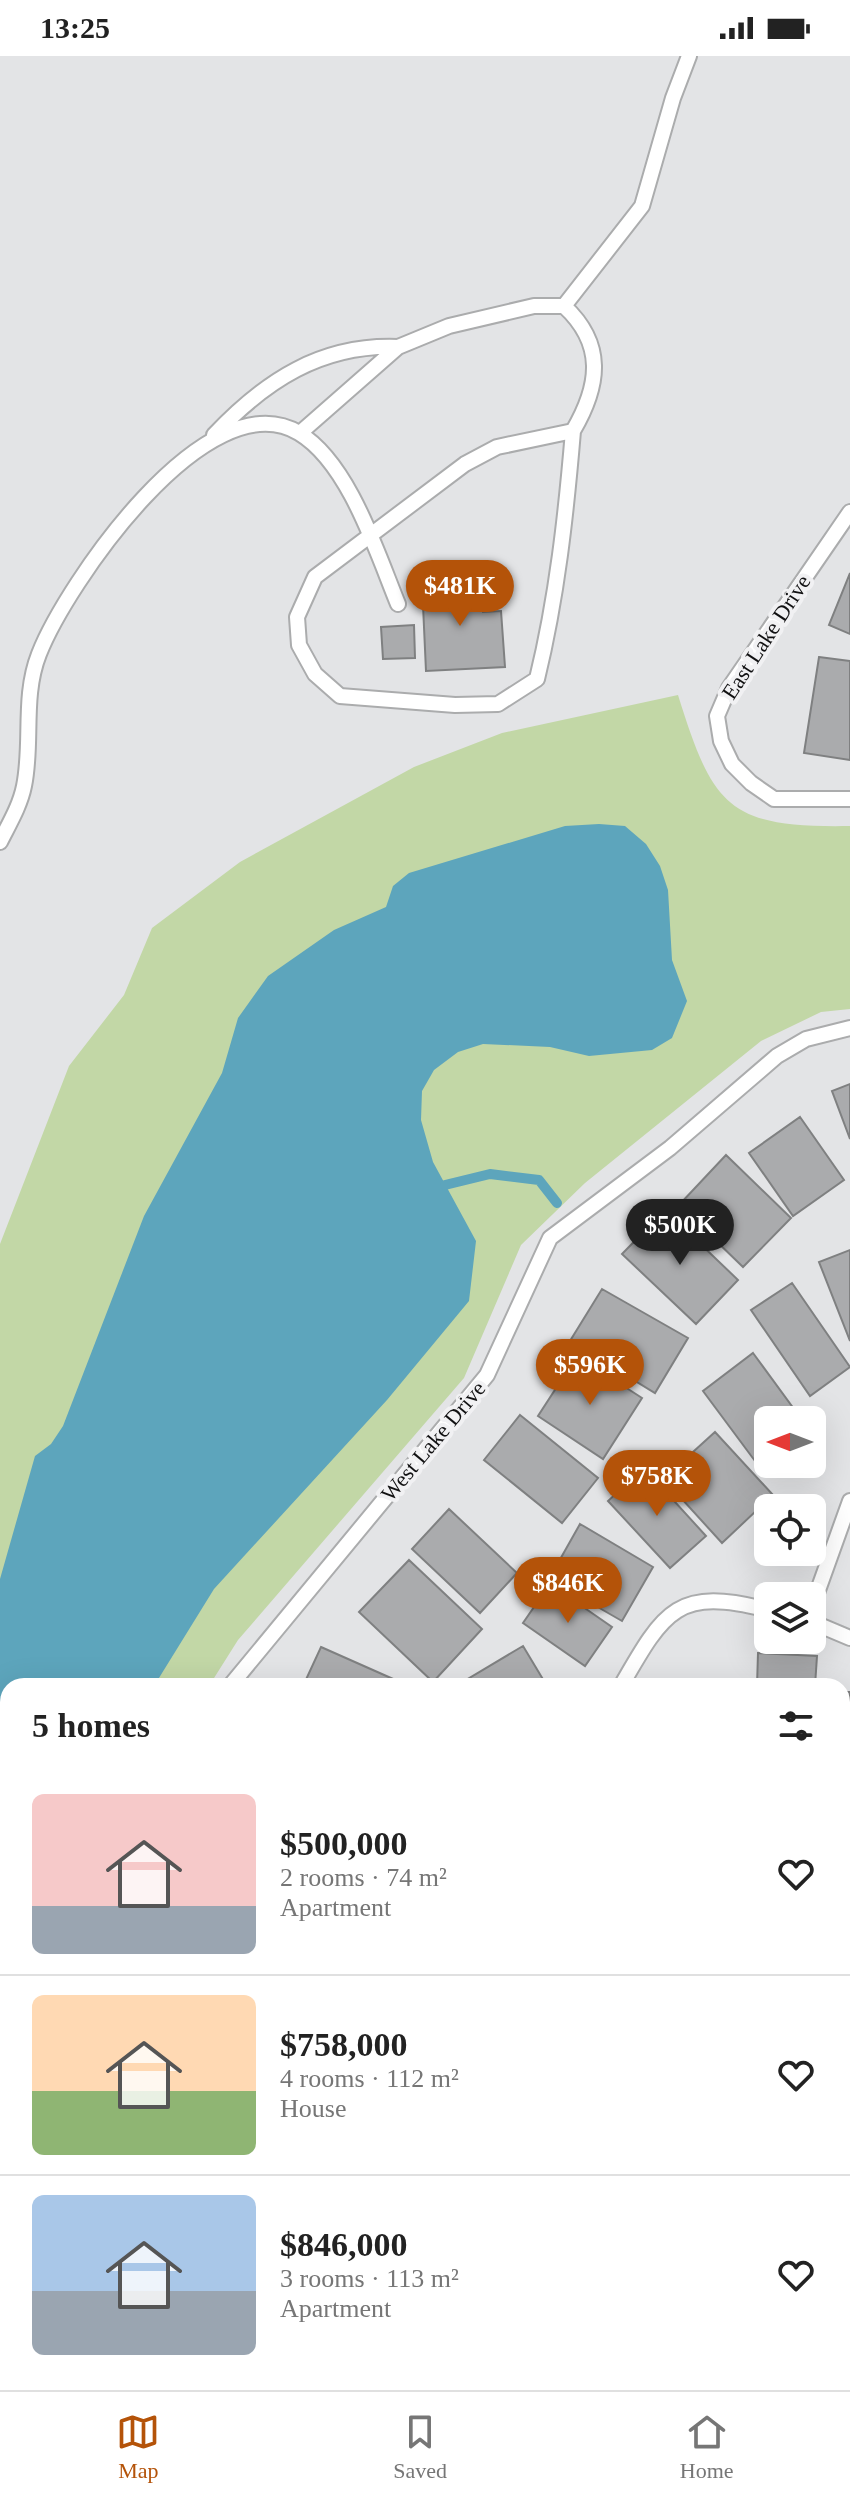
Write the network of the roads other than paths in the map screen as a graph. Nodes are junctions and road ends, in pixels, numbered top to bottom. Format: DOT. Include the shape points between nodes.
graph roads {
  1 [pos="689,56"];
  2 [pos="564,306"];
  3 [pos="398,347"];
  4 [pos="573,431"];
  5 [pos="300,433"];
  6 [pos="206,443"];
  7 [pos="850,512"];
  8 [pos="371,534"];
  9 [pos="398,604"];
  10 [pos="850,799"];
  11 [pos="0,842"];
  12 [pos="850,1028"];
  13 [pos="850,1501"];
  14 [pos="821,1582"];
  15 [pos="754,1607"];
  16 [pos="826,1628"];
  17 [pos="850,1638"];
  18 [pos="237,1678"];
  19 [pos="626,1678"];
  1 -- 2 [label="lane" via="642,206"];
  2 -- 3 [label="lane" via="534,306 449,326"];
  2 -- 4 [label="lane" via="583,324 595,348 588,406"];
  3 -- 5 [label="lane"];
  3 -- 6 [label="lane" via="366,346 322,357 251,396"];
  4 -- 8 [label="lane" via="497,447 465,464"];
  4 -- 8 [label="lane" via="563,535 537,679 498,704 340,696 315,674 299,645 297,617 315,577"];
  5 -- 6 [label="lane" via="248,428"];
  5 -- 8 [label="lane" via="354,497"];
  6 -- 11 [label="lane" via="129,514 48,633 31,682 24,786"];
  7 -- 10 [label="lane, East Lake Drive" via="729,688 717,716 732,764 774,799"];
  8 -- 9 [label="lane"];
  12 -- 18 [label="lane, West Lake Drive" via="806,1039 777,1056 670,1148 550,1238 487,1375"];
  13 -- 14 [label="lane"];
  15 -- 19 [label="lane" via="716,1599 690,1601 659,1628"];
  16 -- 17 [label="lane"];
}
